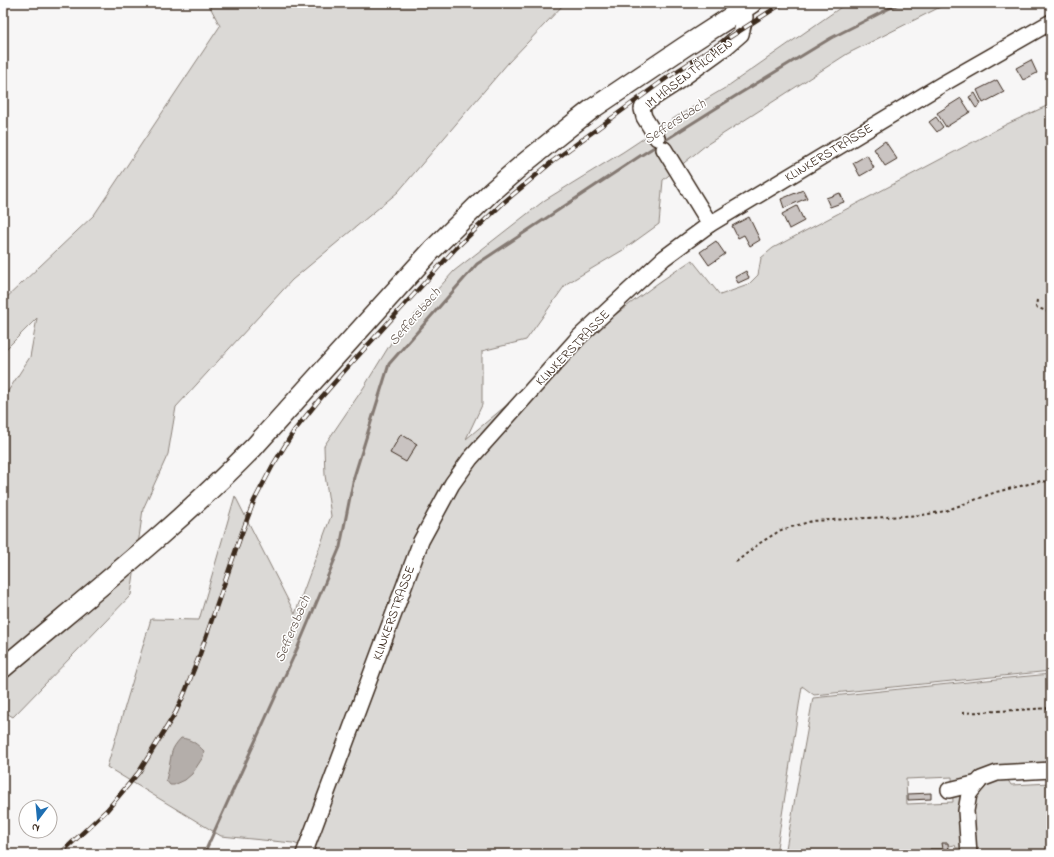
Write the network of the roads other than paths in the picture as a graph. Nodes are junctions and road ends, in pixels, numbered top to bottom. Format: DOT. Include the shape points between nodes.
graph roads {
  1 [pos="748,6"];
  2 [pos="1051,22"];
  3 [pos="710,224"];
  4 [pos="3,668"];
  5 [pos="1051,770"];
  6 [pos="978,783"];
  7 [pos="949,790"];
  8 [pos="304,854"];
  9 [pos="969,854"];
  1 -- 3 [label="street, IM HASENTÄLCHEN" via="741,34 644,104 642,109 644,117"];
  1 -- 4 [label="main road" via="592,109 491,192 432,250 229,472 158,538"];
  2 -- 3 [label="street, KLINKERSTRASSE"];
  3 -- 8 [label="street, KLINKERSTRASSE" via="664,258 579,337 470,459 452,484 421,541"];
  5 -- 6 [label="street" via="998,773 981,779"];
  6 -- 7 [label="street"];
  6 -- 9 [label="street" via="970,794 966,812"];
}
